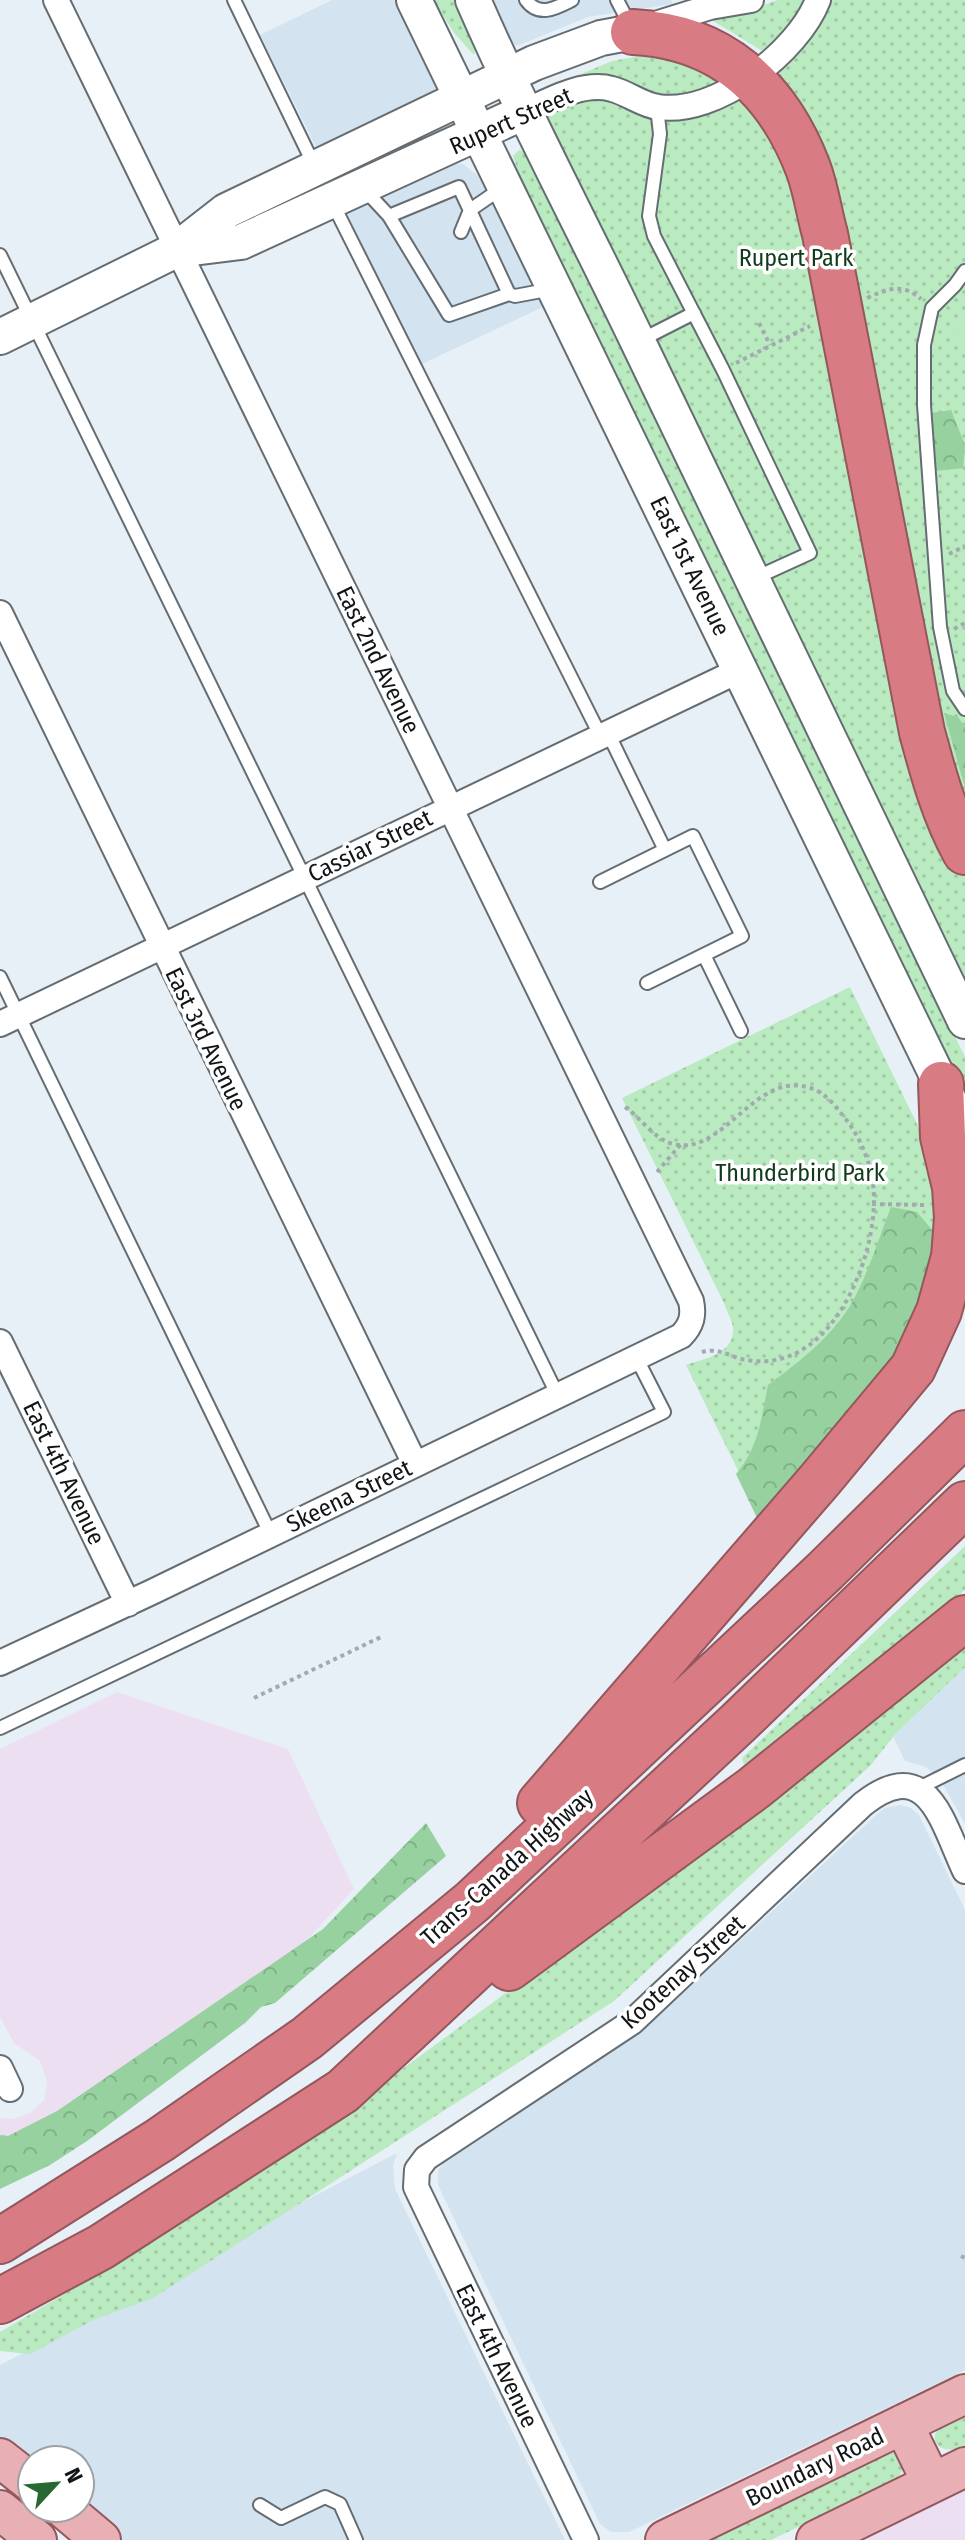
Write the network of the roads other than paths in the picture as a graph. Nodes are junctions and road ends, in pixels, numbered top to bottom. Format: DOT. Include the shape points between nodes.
graph roads {
  1 [pos="56,0"];
  2 [pos="234,0"];
  3 [pos="414,0"];
  4 [pos="473,0"];
  5 [pos="526,0"];
  6 [pos="572,0"];
  7 [pos="751,0"];
  8 [pos="818,0"];
  9 [pos="625,16"];
  10 [pos="507,76"];
  11 [pos="751,78"];
  12 [pos="462,97"];
  13 [pos="657,107"];
  14 [pos="524,112"];
  15 [pos="479,133"];
  16 [pos="315,168"];
  17 [pos="505,186"];
  18 [pos="347,194"];
  19 [pos="470,210"];
  20 [pos="389,216"];
  21 [pos="461,232"];
  22 [pos="176,250"];
  23 [pos="0,255"];
  24 [pos="965,271"];
  25 [pos="555,288"];
  26 [pos="509,294"];
  27 [pos="694,313"];
  28 [pos="32,321"];
  29 [pos="0,337"];
  30 [pos="638,342"];
  31 [pos="750,580"];
  32 [pos="0,613"];
  33 [pos="740,670"];
  34 [pos="965,709"];
  35 [pos="604,735"];
  36 [pos="451,807"];
  37 [pos="665,850"];
  38 [pos="965,852"];
  39 [pos="305,878"];
  40 [pos="600,882"];
  41 [pos="161,947"];
  42 [pos="704,955"];
  43 [pos="0,977"];
  44 [pos="647,983"];
  45 [pos="9,1020"];
  46 [pos="965,1021"];
  47 [pos="741,1031"];
  48 [pos="941,1084"];
  49 [pos="965,1133"];
  50 [pos="965,1306"];
  51 [pos="691,1321"];
  52 [pos="0,1342"];
  53 [pos="636,1357"];
  54 [pos="913,1368"];
  55 [pos="557,1394"];
  56 [pos="965,1433"];
  57 [pos="415,1464"];
  58 [pos="965,1504"];
  59 [pos="271,1535"];
  60 [pos="128,1604"];
  61 [pos="965,1618"];
  62 [pos="0,1663"];
  63 [pos="0,1728"];
  64 [pos="965,1765"];
  65 [pos="908,1786"];
  66 [pos="965,1871"];
  67 [pos="307,2038"];
  68 [pos="343,2091"];
  69 [pos="417,2170"];
  70 [pos="0,2241"];
  71 [pos="0,2301"];
  72 [pos="965,2394"];
  73 [pos="903,2424"];
  74 [pos="0,2458"];
  75 [pos="16,2470"];
  76 [pos="948,2475"];
  77 [pos="260,2505"];
  78 [pos="0,2510"];
  79 [pos="82,2524"];
  80 [pos="37,2540"];
  81 [pos="101,2540"];
  82 [pos="356,2540"];
  83 [pos="586,2540"];
  84 [pos="665,2540"];
  85 [pos="816,2540"];
  1 -- 22 [label="street, East 2nd Avenue"];
  2 -- 16 [label="lane"];
  3 -- 12 [label="main road, East 1st Avenue"];
  4 -- 10 [label="main road, East 1st Avenue"];
  5 -- 6 [label="lane" via="536,10 547,11"];
  7 -- 9 [label="street, Rupert Street"];
  8 -- 11 [label="street, Rupert Street" via="799,35"];
  9 -- 10 [label="main road, Rupert Street" via="601,38"];
  9 -- 11 [label="highway" via="707,48"];
  10 -- 12 [label="main road, Rupert Street"];
  10 -- 14 [label="main road, East 1st Avenue"];
  11 -- 13 [label="street, Rupert Street" via="708,100"];
  11 -- 38 [label="highway" via="770,100 808,168 922,732 935,782"];
  12 -- 15 [label="main road, East 1st Avenue"];
  12 -- 16 [label="main road, Rupert Street"];
  13 -- 14 [label="street, Rupert Street" via="610,88 589,88"];
  13 -- 27 [label="lane" via="660,134 649,216"];
  14 -- 15 [label="main road, Rupert Street"];
  14 -- 30 [label="main road, East 1st Avenue"];
  15 -- 17 [label="main road, East 1st Avenue"];
  15 -- 18 [label="main road, Rupert Street"];
  16 -- 22 [label="main road, Rupert Street" via="226,211"];
  17 -- 19 [label="lane"];
  17 -- 25 [label="main road, East 1st Avenue"];
  18 -- 20 [label="lane"];
  18 -- 22 [label="main road, Rupert Street" via="241,242"];
  18 -- 35 [label="lane"];
  19 -- 20 [label="lane" via="459,187"];
  19 -- 21 [label="lane"];
  19 -- 26 [label="lane"];
  20 -- 26 [label="lane" via="422,258 449,315"];
  22 -- 28 [label="main road, Rupert Street"];
  22 -- 36 [label="street, East 2nd Avenue"];
  23 -- 28 [label="lane"];
  24 -- 34 [label="lane" via="932,308 924,345 940,627 953,691"];
  25 -- 26 [label="lane"];
  25 -- 33 [label="main road, East 1st Avenue"];
  27 -- 30 [label="lane"];
  27 -- 31 [label="lane" via="810,553"];
  28 -- 29 [label="main road, Rupert Street"];
  28 -- 39 [label="lane"];
  30 -- 31 [label="main road, East 1st Avenue"];
  31 -- 46 [label="main road, East 1st Avenue"];
  32 -- 41 [label="street, East 3rd Avenue"];
  33 -- 35 [label="street, Cassiar Street"];
  33 -- 48 [label="main road, East 1st Avenue"];
  35 -- 36 [label="street, Cassiar Street"];
  35 -- 37 [label="lane"];
  36 -- 39 [label="street, Cassiar Street"];
  36 -- 51 [label="street, East 2nd Avenue" via="691,1301"];
  37 -- 40 [label="lane"];
  37 -- 42 [label="lane" via="693,836 742,936"];
  39 -- 41 [label="street, Cassiar Street"];
  39 -- 55 [label="lane"];
  41 -- 45 [label="street, Cassiar Street"];
  41 -- 57 [label="street, East 3rd Avenue"];
  42 -- 44 [label="lane"];
  42 -- 47 [label="lane"];
  43 -- 45 [label="lane"];
  45 -- 59 [label="lane"];
  48 -- 49 [label="main road, East 1st Avenue"];
  48 -- 54 [label="highway" via="943,1137 955,1187 954,1257 939,1311"];
  50 -- 54 [label="highway"];
  51 -- 53 [label="street, Skeena Street" via="681,1336"];
  52 -- 60 [label="street, East 4th Avenue"];
  53 -- 55 [label="street, Skeena Street"];
  53 -- 63 [label="lane" via="664,1412"];
  54 -- 67 [label="highway" via="577,1763"];
  55 -- 57 [label="street, Skeena Street"];
  56 -- 67 [label="highway, Trans-Canada Highway" via="472,1902"];
  57 -- 59 [label="street, Skeena Street"];
  58 -- 68 [label="highway, Trans-Canada Highway"];
  59 -- 60 [label="street, Skeena Street"];
  60 -- 62 [label="street, Skeena Street"];
  61 -- 68 [label="highway" via="754,1788"];
  64 -- 65 [label="lane"];
  65 -- 66 [label="street" via="937,1810"];
  65 -- 69 [label="street, Kootenay Street" via="883,1790 863,1804 632,2022 426,2158"];
  67 -- 70 [label="highway, Trans-Canada Highway" via="160,2140"];
  68 -- 71 [label="highway, Trans-Canada Highway" via="101,2247"];
  69 -- 83 [label="street, East 4th Avenue" via="416,2187"];
  72 -- 73 [label="main road, Boundary Road"];
  73 -- 76 [label="main road"];
  73 -- 84 [label="main road, Boundary Road"];
  74 -- 75 [label="main road"];
  76 -- 85 [label="main road"];
  77 -- 82 [label="lane" via="281,2518 325,2497 340,2504"];
  78 -- 80 [label="main road"];
  79 -- 81 [label="main road"];
}
